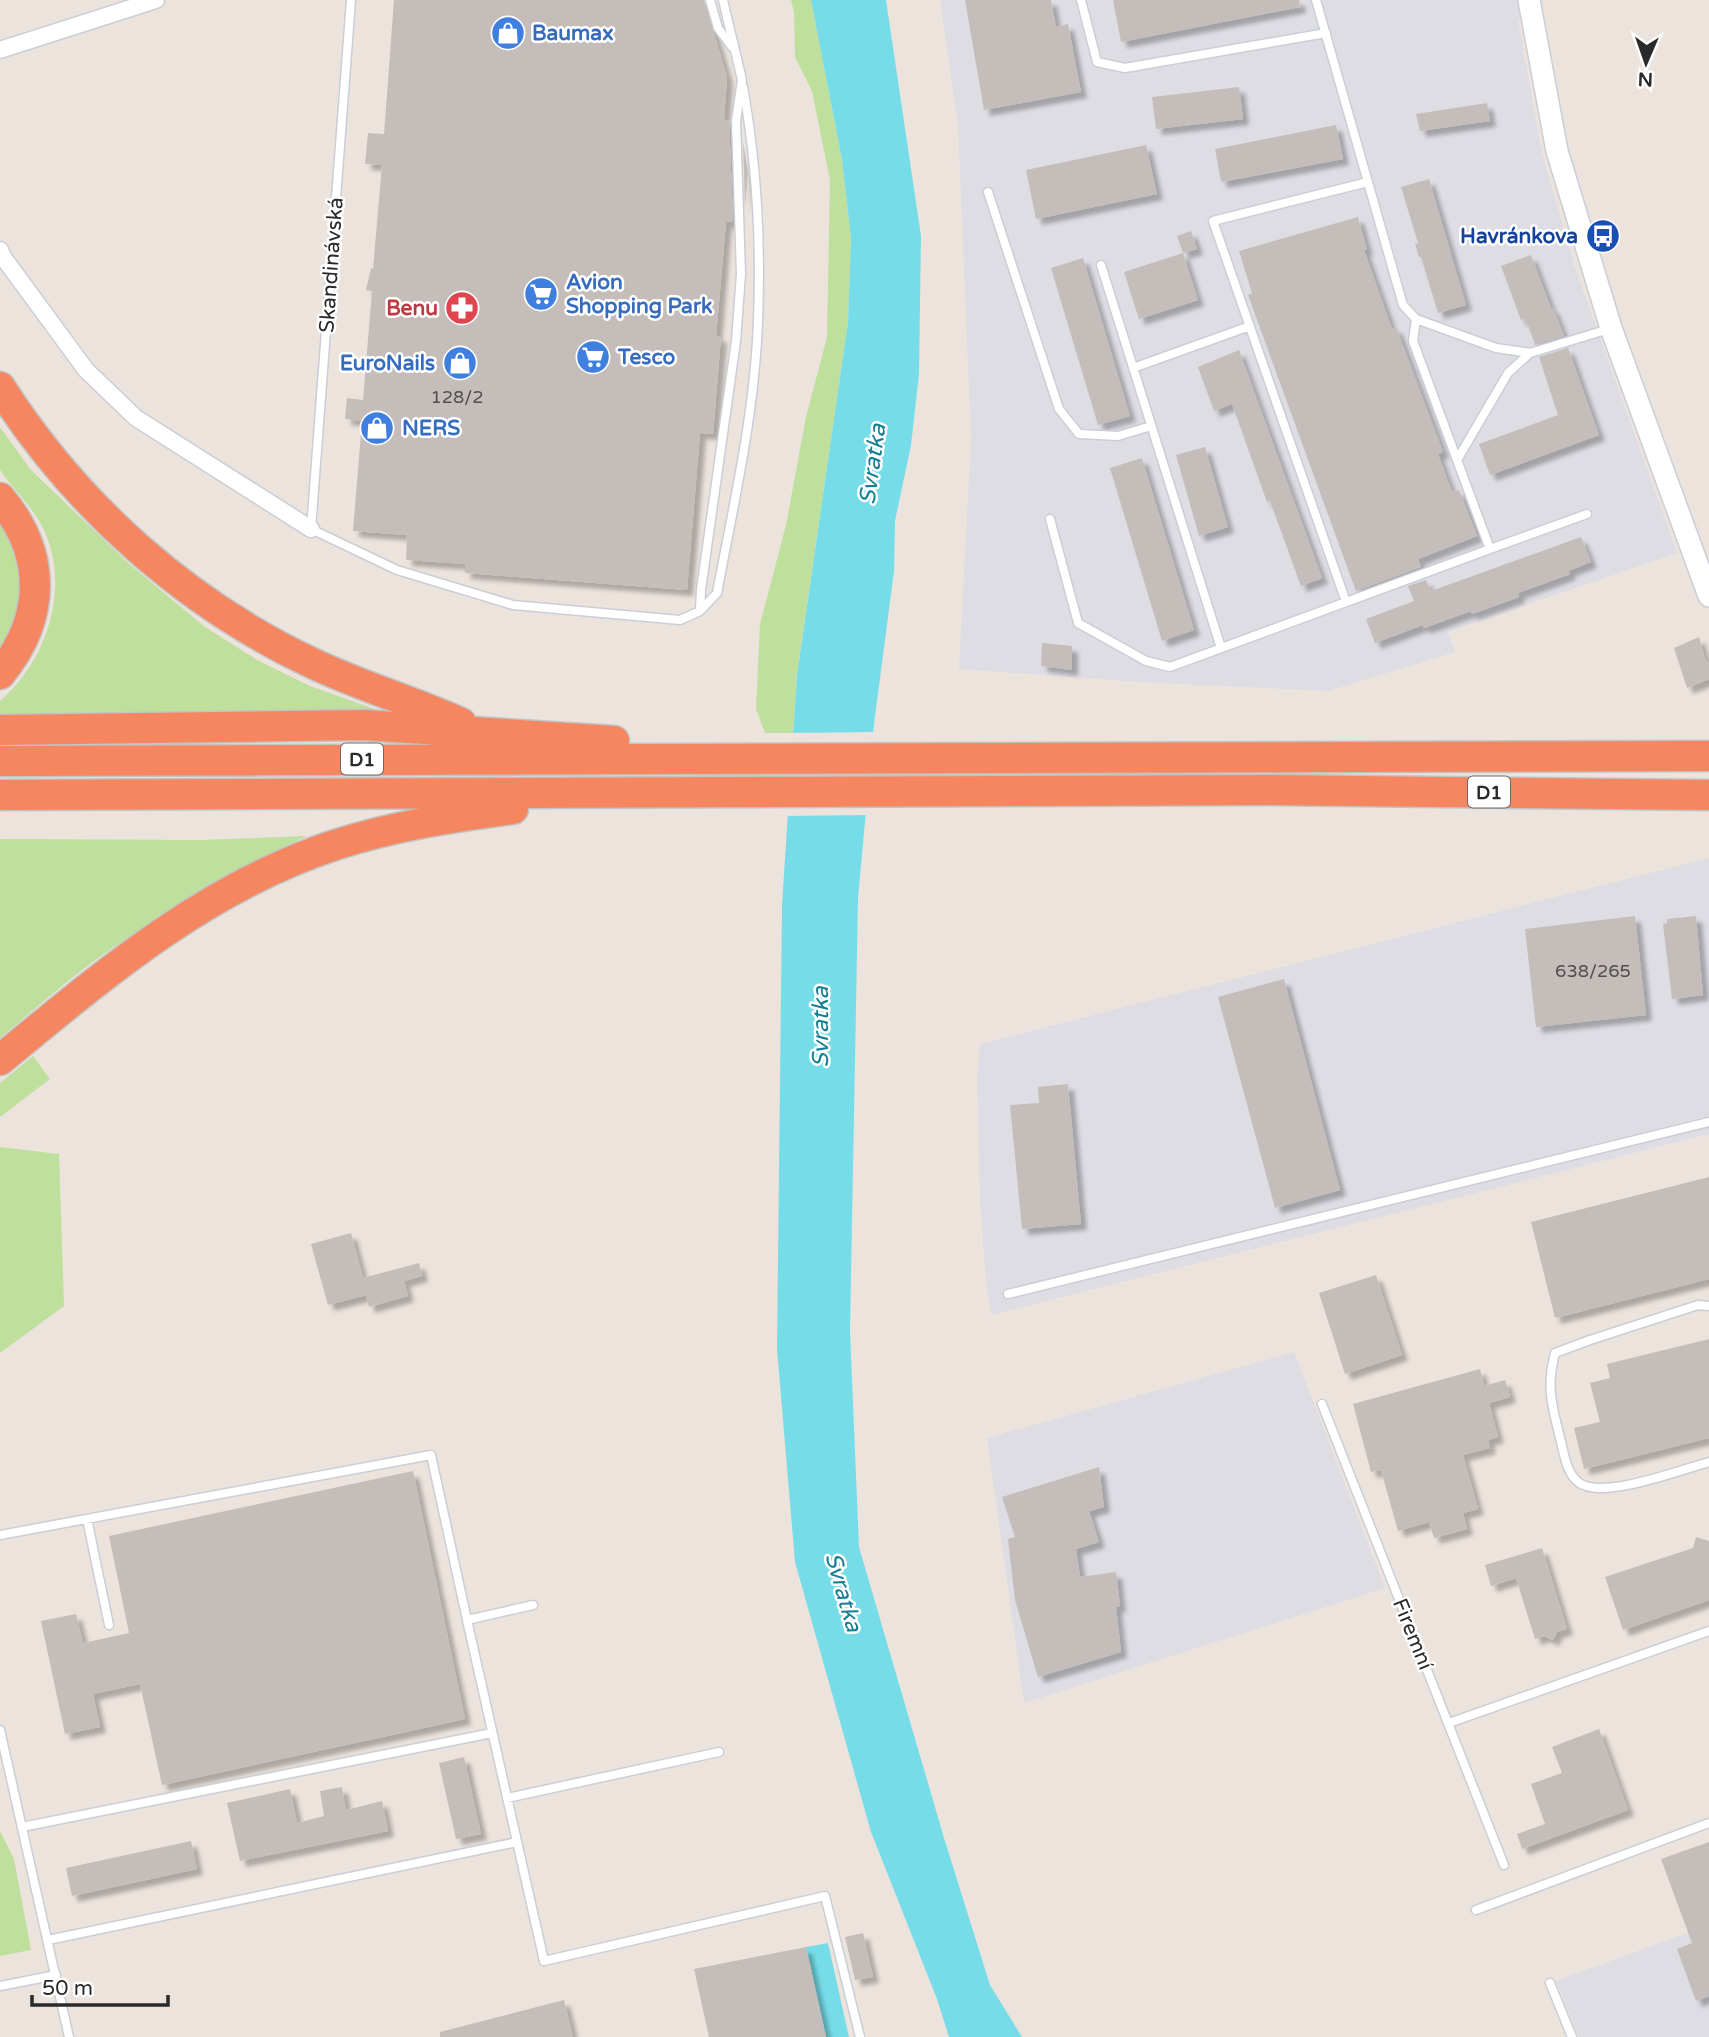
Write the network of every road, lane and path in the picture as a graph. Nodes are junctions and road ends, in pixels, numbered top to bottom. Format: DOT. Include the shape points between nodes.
graph roads {
  1 [pos="156,0"];
  2 [pos="351,0"];
  3 [pos="709,0"];
  4 [pos="723,0"];
  5 [pos="1081,0"];
  6 [pos="1316,0"];
  7 [pos="1529,0"];
  8 [pos="1326,33"];
  9 [pos="0,50"];
  10 [pos="735,51"];
  11 [pos="742,80"];
  12 [pos="1368,182"];
  13 [pos="988,192"];
  14 [pos="0,250"];
  15 [pos="1101,265"];
  16 [pos="1416,319"];
  17 [pos="1250,326"];
  18 [pos="1612,328"];
  19 [pos="1531,353"];
  20 [pos="1133,368"];
  21 [pos="0,387"];
  22 [pos="1151,426"];
  23 [pos="1457,460"];
  24 [pos="0,498"];
  25 [pos="1587,514"];
  26 [pos="1050,519"];
  27 [pos="311,529"];
  28 [pos="1490,549"];
  29 [pos="1709,596"];
  30 [pos="1346,602"];
  31 [pos="700,611"];
  32 [pos="1221,648"];
  33 [pos="0,674"];
  34 [pos="0,730"];
  35 [pos="477,731"];
  36 [pos="1709,756"];
  37 [pos="724,758"];
  38 [pos="0,761"];
  39 [pos="614,794"];
  40 [pos="0,795"];
  41 [pos="1709,795"];
  42 [pos="0,1060"];
  43 [pos="1709,1122"];
  44 [pos="1009,1294"];
  45 [pos="1709,1306"];
  46 [pos="1322,1404"];
  47 [pos="1709,1462"];
  48 [pos="87,1519"];
  49 [pos="0,1535"];
  50 [pos="533,1605"];
  51 [pos="467,1620"];
  52 [pos="109,1625"];
  53 [pos="1709,1632"];
  54 [pos="1449,1723"];
  55 [pos="0,1730"];
  56 [pos="492,1733"];
  57 [pos="719,1752"];
  58 [pos="507,1798"];
  59 [pos="1709,1823"];
  60 [pos="22,1828"];
  61 [pos="517,1842"];
  62 [pos="1504,1865"];
  63 [pos="1476,1910"];
  64 [pos="48,1940"];
  65 [pos="56,1975"];
  66 [pos="1550,1983"];
  67 [pos="0,1986"];
  68 [pos="69,2037"];
  69 [pos="860,2037"];
  70 [pos="1572,2037"];
  1 -- 9 [label="street"];
  2 -- 27 [label="lane, Skandinávská"];
  3 -- 10 [label="lane" via="718,28"];
  4 -- 10 [label="lane"];
  5 -- 8 [label="lane" via="1097,62 1125,68"];
  6 -- 8 [label="lane"];
  7 -- 18 [label="street" via="1557,151"];
  8 -- 12 [label="lane"];
  10 -- 11 [label="lane"];
  11 -- 31 [label="lane" via="736,121 741,274 736,341"];
  11 -- 31 [label="lane" via="757,195 758,321 745,435 717,593"];
  12 -- 16 [label="lane" via="1403,304"];
  12 -- 17 [label="lane" via="1213,220"];
  13 -- 22 [label="lane" via="1059,409 1079,434 1118,436"];
  14 -- 27 [label="street" via="86,370 136,418"];
  15 -- 20 [label="lane"];
  16 -- 19 [label="lane" via="1496,348"];
  16 -- 23 [label="lane" via="1413,341"];
  17 -- 20 [label="lane"];
  17 -- 30 [label="lane"];
  18 -- 19 [label="lane"];
  18 -- 29 [label="street"];
  19 -- 23 [label="lane" via="1508,373"];
  20 -- 22 [label="lane"];
  21 -- 35 [label="highway" via="36,439 94,507 197,596 311,663"];
  22 -- 32 [label="lane"];
  23 -- 28 [label="lane"];
  24 -- 33 [label="highway" via="28,543 35,579 27,632"];
  25 -- 28 [label="lane"];
  26 -- 32 [label="lane" via="1078,623 1146,662 1170,667"];
  27 -- 31 [label="lane" via="397,570 513,604 680,620"];
  28 -- 30 [label="lane"];
  30 -- 32 [label="lane"];
  34 -- 35 [label="highway" via="363,725"];
  35 -- 37 [label="highway" via="626,742"];
  36 -- 37 [label="highway, D1"];
  37 -- 38 [label="highway, D1"];
  39 -- 40 [label="highway, D1"];
  39 -- 41 [label="highway, D1" via="1282,790"];
  39 -- 42 [label="highway" via="395,828 283,865 183,918 118,963"];
  43 -- 44 [label="lane"];
  45 -- 47 [label="lane" via="1698,1305 1555,1353 1549,1396 1567,1465 1579,1483 1619,1487"];
  46 -- 54 [label="lane, Firemní"];
  48 -- 49 [label="lane"];
  48 -- 51 [label="lane" via="431,1455"];
  48 -- 52 [label="lane"];
  50 -- 51 [label="lane"];
  51 -- 56 [label="lane"];
  53 -- 54 [label="lane"];
  54 -- 62 [label="lane, Firemní"];
  55 -- 60 [label="lane"];
  56 -- 58 [label="lane"];
  56 -- 60 [label="lane"];
  57 -- 58 [label="lane"];
  58 -- 61 [label="lane"];
  59 -- 63 [label="lane"];
  60 -- 64 [label="lane"];
  61 -- 64 [label="lane"];
  61 -- 69 [label="lane" via="544,1961 825,1896"];
  64 -- 65 [label="lane"];
  65 -- 67 [label="lane"];
  65 -- 68 [label="lane"];
  66 -- 70 [label="lane"];
}
